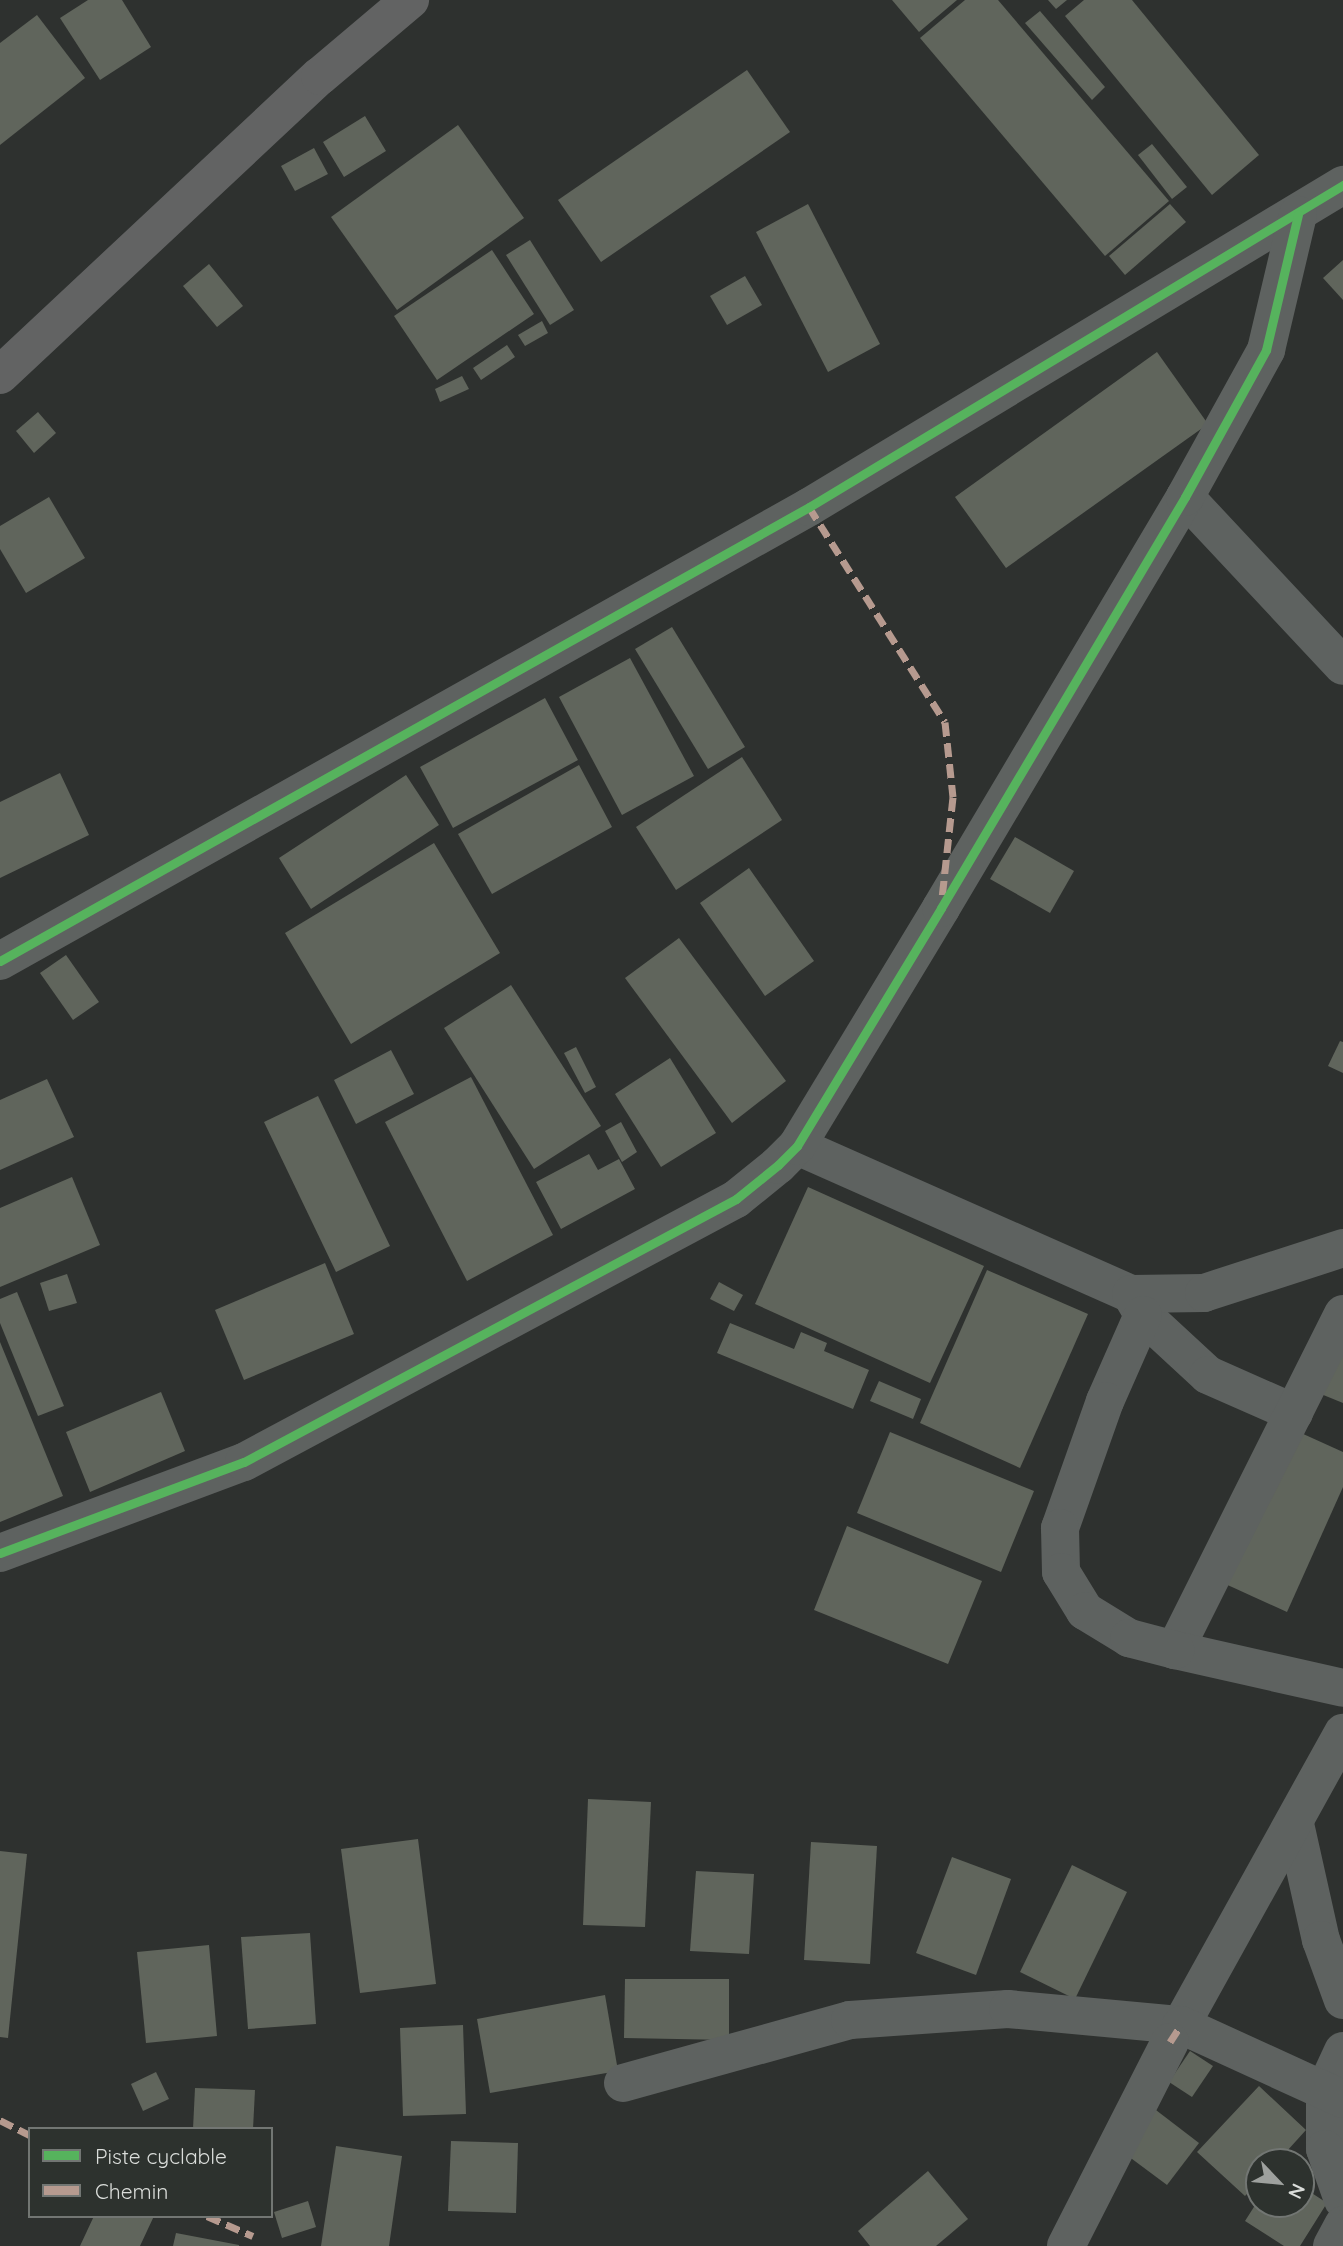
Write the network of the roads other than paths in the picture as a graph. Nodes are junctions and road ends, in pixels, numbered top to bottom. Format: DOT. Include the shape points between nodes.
graph roads {
  1 [pos="410,0"];
  2 [pos="1343,185"];
  3 [pos="1298,215"];
  4 [pos="0,375"];
  5 [pos="1185,497"];
  6 [pos="1343,666"];
  7 [pos="0,961"];
  8 [pos="797,1146"];
  9 [pos="1343,1248"];
  10 [pos="1137,1305"];
  11 [pos="1343,1314"];
  12 [pos="1294,1413"];
  13 [pos="0,1553"];
  14 [pos="1175,1650"];
  15 [pos="1343,1688"];
  16 [pos="1343,1733"];
  17 [pos="1295,1824"];
  18 [pos="1343,2000"];
  19 [pos="1176,2033"];
  20 [pos="1343,2051"];
  21 [pos="623,2083"];
  22 [pos="1334,2095"];
  23 [pos="1343,2200"];
  24 [pos="1343,2225"];
  25 [pos="1066,2246"];
  26 [pos="1332,2246"];
  1 -- 4 [label="street" via="320,76"];
  2 -- 3 [label="street"];
  3 -- 5 [label="street" via="1266,350"];
  3 -- 7 [label="street" via="808,507"];
  5 -- 6 [label="street"];
  5 -- 8 [label="street"];
  8 -- 10 [label="street"];
  8 -- 13 [label="street" via="736,1199 244,1462"];
  9 -- 10 [label="street" via="1204,1293"];
  10 -- 12 [label="street" via="1208,1375"];
  10 -- 14 [label="street" via="1060,1528 1060,1572 1085,1611 1129,1638"];
  11 -- 12 [label="street"];
  12 -- 14 [label="street"];
  14 -- 15 [label="street"];
  16 -- 17 [label="street"];
  17 -- 18 [label="street" via="1321,1940"];
  17 -- 19 [label="street"];
  19 -- 21 [label="street" via="1008,2009 850,2020"];
  19 -- 22 [label="street"];
  19 -- 25 [label="street"];
  20 -- 22 [label="street"];
  22 -- 23 [label="street" via="1325,2149"];
  24 -- 26 [label="street"];
}
